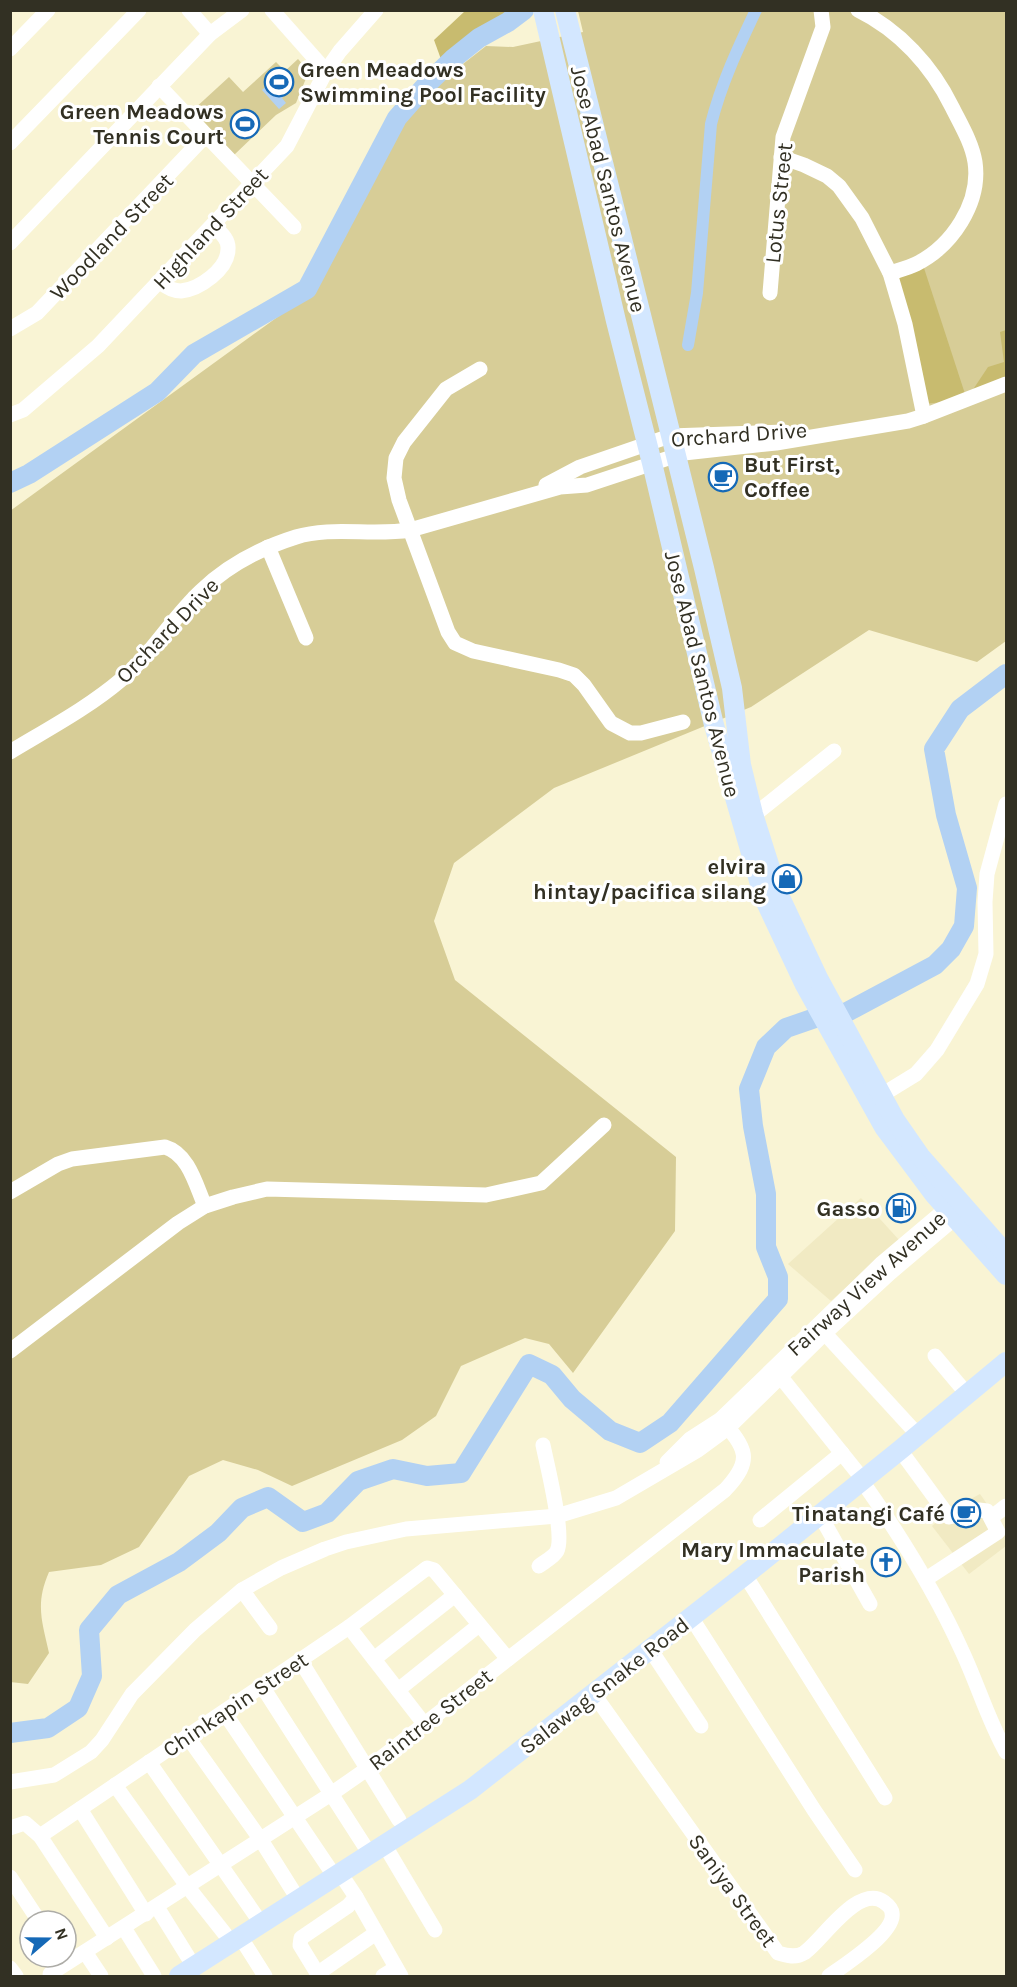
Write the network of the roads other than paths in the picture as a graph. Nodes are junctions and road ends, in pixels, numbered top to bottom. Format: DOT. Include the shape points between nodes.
graph roads {
  1 [pos="48,10"];
  2 [pos="139,10"];
  3 [pos="189,10"];
  4 [pos="242,10"];
  5 [pos="272,10"];
  6 [pos="376,10"];
  7 [pos="821,10"];
  8 [pos="858,10"];
  9 [pos="565,11"];
  10 [pos="543,13"];
  11 [pos="210,34"];
  12 [pos="10,49"];
  13 [pos="326,71"];
  14 [pos="159,86"];
  15 [pos="206,135"];
  16 [pos="10,143"];
  17 [pos="781,158"];
  18 [pos="252,184"];
  19 [pos="213,225"];
  20 [pos="294,227"];
  21 [pos="10,243"];
  22 [pos="890,273"];
  23 [pos="160,282"];
  24 [pos="770,294"];
  25 [pos="10,329"];
  26 [pos="480,369"];
  27 [pos="1006,384"];
  28 [pos="10,415"];
  29 [pos="924,416"];
  30 [pos="908,421"];
  31 [pos="670,435"];
  32 [pos="647,443"];
  33 [pos="675,456"];
  34 [pos="652,463"];
  35 [pos="510,500"];
  36 [pos="410,530"];
  37 [pos="268,547"];
  38 [pos="306,638"];
  39 [pos="683,722"];
  40 [pos="834,751"];
  41 [pos="10,752"];
  42 [pos="1006,804"];
  43 [pos="746,815"];
  44 [pos="875,1099"];
  45 [pos="604,1125"];
  46 [pos="10,1192"];
  47 [pos="206,1206"];
  48 [pos="954,1210"];
  49 [pos="1006,1254"];
  50 [pos="1006,1275"];
  51 [pos="821,1329"];
  52 [pos="10,1351"];
  53 [pos="935,1356"];
  54 [pos="1006,1362"];
  55 [pos="780,1376"];
  56 [pos="967,1394"];
  57 [pos="725,1423"];
  58 [pos="918,1435"];
  59 [pos="543,1444"];
  60 [pos="900,1450"];
  61 [pos="842,1453"];
  62 [pos="859,1477"];
  63 [pos="1006,1506"];
  64 [pos="819,1515"];
  65 [pos="557,1516"];
  66 [pos="992,1517"];
  67 [pos="760,1520"];
  68 [pos="538,1566"];
  69 [pos="745,1575"];
  70 [pos="926,1579"];
  71 [pos="242,1590"];
  72 [pos="455,1595"];
  73 [pos="870,1604"];
  74 [pos="691,1617"];
  75 [pos="479,1625"];
  76 [pos="349,1627"];
  77 [pos="270,1628"];
  78 [pos="650,1649"];
  79 [pos="374,1659"];
  80 [pos="508,1659"];
  81 [pos="300,1660"];
  82 [pos="262,1686"];
  83 [pos="398,1690"];
  84 [pos="593,1694"];
  85 [pos="224,1712"];
  86 [pos="425,1725"];
  87 [pos="701,1726"];
  88 [pos="188,1736"];
  89 [pos="1006,1752"];
  90 [pos="149,1762"];
  91 [pos="367,1769"];
  92 [pos="10,1782"];
  93 [pos="114,1785"];
  94 [pos="331,1794"];
  95 [pos="885,1798"];
  96 [pos="80,1809"];
  97 [pos="294,1818"];
  98 [pos="399,1820"];
  99 [pos="10,1828"];
  100 [pos="40,1836"];
  101 [pos="261,1840"];
  102 [pos="384,1844"];
  103 [pos="364,1845"];
  104 [pos="221,1866"];
  105 [pos="335,1870"];
  106 [pos="855,1870"];
  107 [pos="10,1876"];
  108 [pos="187,1886"];
  109 [pos="293,1891"];
  110 [pos="356,1897"];
  111 [pos="31,1909"];
  112 [pos="151,1910"];
  113 [pos="256,1916"];
  114 [pos="124,1928"];
  115 [pos="435,1930"];
  116 [pos="376,1933"];
  117 [pos="233,1936"];
  118 [pos="107,1938"];
  119 [pos="85,1952"];
  120 [pos="78,1955"];
  121 [pos="188,1957"];
  122 [pos="10,1968"];
  123 [pos="393,1974"];
  124 [pos="318,1975"];
  125 [pos="15,1977"];
  126 [pos="101,1977"];
  127 [pos="154,1977"];
  128 [pos="179,1977"];
  129 [pos="265,1977"];
  130 [pos="829,1977"];
  1 -- 12 [label="street"];
  2 -- 16 [label="street"];
  3 -- 11 [label="street"];
  4 -- 11 [label="street"];
  5 -- 13 [label="street"];
  6 -- 13 [label="street, Highland Street"];
  7 -- 17 [label="street, Lotus Street" via="823,27 783,137"];
  8 -- 22 [label="street" via="903,40 924,63 945,93 975,163 972,202 955,231 917,263"];
  9 -- 31 [label="main road, Jose Abad Santos Avenue"];
  10 -- 32 [label="main road, Jose Abad Santos Avenue"];
  11 -- 14 [label="street"];
  13 -- 18 [label="street, Highland Street" via="287,146"];
  14 -- 15 [label="street"];
  14 -- 21 [label="street"];
  15 -- 18 [label="street"];
  15 -- 25 [label="street, Woodland Street" via="37,313"];
  17 -- 22 [label="street" via="819,172 839,186 862,218"];
  17 -- 24 [label="street, Lotus Street"];
  18 -- 19 [label="street, Highland Street"];
  18 -- 20 [label="street"];
  19 -- 23 [label="street, Highland Street"];
  19 -- 23 [label="street" via="229,248 213,274 192,288 179,291"];
  22 -- 29 [label="street"];
  23 -- 28 [label="street, Highland Street" via="98,346 22,410"];
  26 -- 36 [label="street" via="446,389 396,458 394,478"];
  27 -- 29 [label="street, Orchard Drive"];
  29 -- 30 [label="street, Orchard Drive"];
  30 -- 31 [label="street, Orchard Drive" via="774,433"];
  30 -- 33 [label="street, Orchard Drive"];
  31 -- 32 [label="street, Orchard Drive"];
  31 -- 33 [label="main road, Jose Abad Santos Avenue"];
  32 -- 34 [label="main road, Jose Abad Santos Avenue"];
  32 -- 35 [label="street, Orchard Drive" via="580,467"];
  33 -- 34 [label="street, Orchard Drive"];
  33 -- 43 [label="main road, Jose Abad Santos Avenue" via="732,688"];
  34 -- 35 [label="street, Orchard Drive" via="587,485 560,487"];
  34 -- 43 [label="main road, Jose Abad Santos Avenue" via="714,725"];
  35 -- 36 [label="street, Orchard Drive"];
  36 -- 37 [label="street, Orchard Drive" via="322,532"];
  36 -- 39 [label="street" via="440,615 455,643 472,651 574,675 611,723 630,733"];
  37 -- 38 [label="street"];
  37 -- 41 [label="street, Orchard Drive" via="251,554 200,591 123,678 92,702"];
  40 -- 43 [label="street" via="758,812"];
  42 -- 44 [label="street" via="987,874 986,954 976,984 937,1050 916,1074"];
  43 -- 44 [label="main road, Jose Abad Santos Avenue" via="764,898 777,930 812,982"];
  44 -- 48 [label="main road, Jose Abad Santos Avenue" via="908,1140"];
  45 -- 47 [label="street" via="541,1182 486,1195 267,1189"];
  46 -- 47 [label="street" via="72,1159 165,1147 174,1150 187,1165"];
  47 -- 52 [label="street"];
  48 -- 49 [label="main road, Jose Abad Santos Avenue"];
  48 -- 50 [label="main road, Jose Abad Santos Avenue"];
  48 -- 51 [label="street, Fairway View Avenue"];
  51 -- 55 [label="street, Fairway View Avenue"];
  51 -- 57 [label="street, Fairway View Avenue"];
  51 -- 58 [label="street"];
  53 -- 56 [label="street"];
  54 -- 56 [label="main road, Salawag Snake Road"];
  55 -- 57 [label="street, Fairway View Avenue"];
  55 -- 61 [label="street"];
  56 -- 58 [label="main road, Salawag Snake Road"];
  57 -- 65 [label="street, Fairway View Avenue" via="690,1439 652,1477 616,1498"];
  57 -- 80 [label="street, Raintree Street" via="742,1447 744,1460 739,1475 725,1490"];
  58 -- 60 [label="main road, Salawag Snake Road"];
  59 -- 65 [label="street"];
  60 -- 62 [label="main road, Salawag Snake Road"];
  60 -- 66 [label="street" via="949,1517 979,1510"];
  61 -- 62 [label="street"];
  61 -- 67 [label="street"];
  62 -- 64 [label="main road, Salawag Snake Road"];
  62 -- 70 [label="street"];
  63 -- 66 [label="street"];
  64 -- 69 [label="main road, Salawag Snake Road"];
  64 -- 73 [label="street"];
  65 -- 68 [label="street" via="556,1553"];
  65 -- 71 [label="street, Fairway View Avenue" via="406,1529 346,1542 281,1568"];
  66 -- 70 [label="street" via="998,1532"];
  69 -- 74 [label="main road, Salawag Snake Road"];
  69 -- 95 [label="street"];
  70 -- 89 [label="street"];
  71 -- 77 [label="street"];
  71 -- 92 [label="street, Fairway View Avenue" via="195,1630 132,1694 91,1752 54,1775"];
  72 -- 75 [label="street"];
  72 -- 76 [label="street, Chinkapin Street" via="434,1570 427,1568"];
  72 -- 79 [label="street"];
  74 -- 78 [label="main road, Salawag Snake Road"];
  74 -- 106 [label="street"];
  75 -- 80 [label="street"];
  75 -- 83 [label="street"];
  76 -- 79 [label="street"];
  76 -- 81 [label="street, Chinkapin Street"];
  78 -- 84 [label="main road, Salawag Snake Road"];
  78 -- 87 [label="street"];
  79 -- 83 [label="street"];
  80 -- 86 [label="street, Raintree Street"];
  81 -- 82 [label="street, Chinkapin Street"];
  81 -- 91 [label="street"];
  82 -- 85 [label="street, Chinkapin Street"];
  82 -- 94 [label="street"];
  83 -- 86 [label="street"];
  84 -- 102 [label="main road, Salawag Snake Road" via="470,1790"];
  84 -- 130 [label="street, Saniya Street" via="778,1953 804,1953 855,1905 874,1898 887,1905 893,1914 883,1933"];
  85 -- 88 [label="street, Chinkapin Street"];
  85 -- 97 [label="street"];
  86 -- 91 [label="street, Raintree Street"];
  88 -- 90 [label="street, Chinkapin Street"];
  88 -- 101 [label="street"];
  90 -- 93 [label="street, Chinkapin Street"];
  90 -- 104 [label="street"];
  91 -- 94 [label="street, Raintree Street"];
  91 -- 98 [label="street"];
  93 -- 96 [label="street, Chinkapin Street"];
  93 -- 108 [label="street"];
  94 -- 97 [label="street, Raintree Street"];
  94 -- 103 [label="street"];
  96 -- 100 [label="street, Chinkapin Street"];
  96 -- 112 [label="street"];
  97 -- 101 [label="street, Raintree Street"];
  97 -- 105 [label="street"];
  99 -- 100 [label="street" via="24,1823"];
  100 -- 118 [label="street"];
  101 -- 104 [label="street, Raintree Street"];
  101 -- 109 [label="street"];
  102 -- 105 [label="main road, Salawag Snake Road"];
  102 -- 115 [label="street"];
  104 -- 108 [label="street, Raintree Street"];
  104 -- 113 [label="street"];
  105 -- 110 [label="street"];
  105 -- 117 [label="main road, Salawag Snake Road"];
  107 -- 111 [label="street"];
  108 -- 112 [label="street, Raintree Street"];
  108 -- 117 [label="street"];
  110 -- 116 [label="street"];
  110 -- 124 [label="street" via="301,1938 300,1945"];
  112 -- 114 [label="street, Raintree Street"];
  112 -- 121 [label="street"];
  114 -- 118 [label="street, Raintree Street"];
  114 -- 127 [label="street"];
  116 -- 123 [label="street"];
  116 -- 124 [label="street"];
  117 -- 128 [label="main road, Salawag Snake Road"];
  117 -- 129 [label="street"];
  118 -- 119 [label="street, Raintree Street"];
  119 -- 120 [label="street, Raintree Street"];
  119 -- 126 [label="street"];
  122 -- 125 [label="street"];
}
